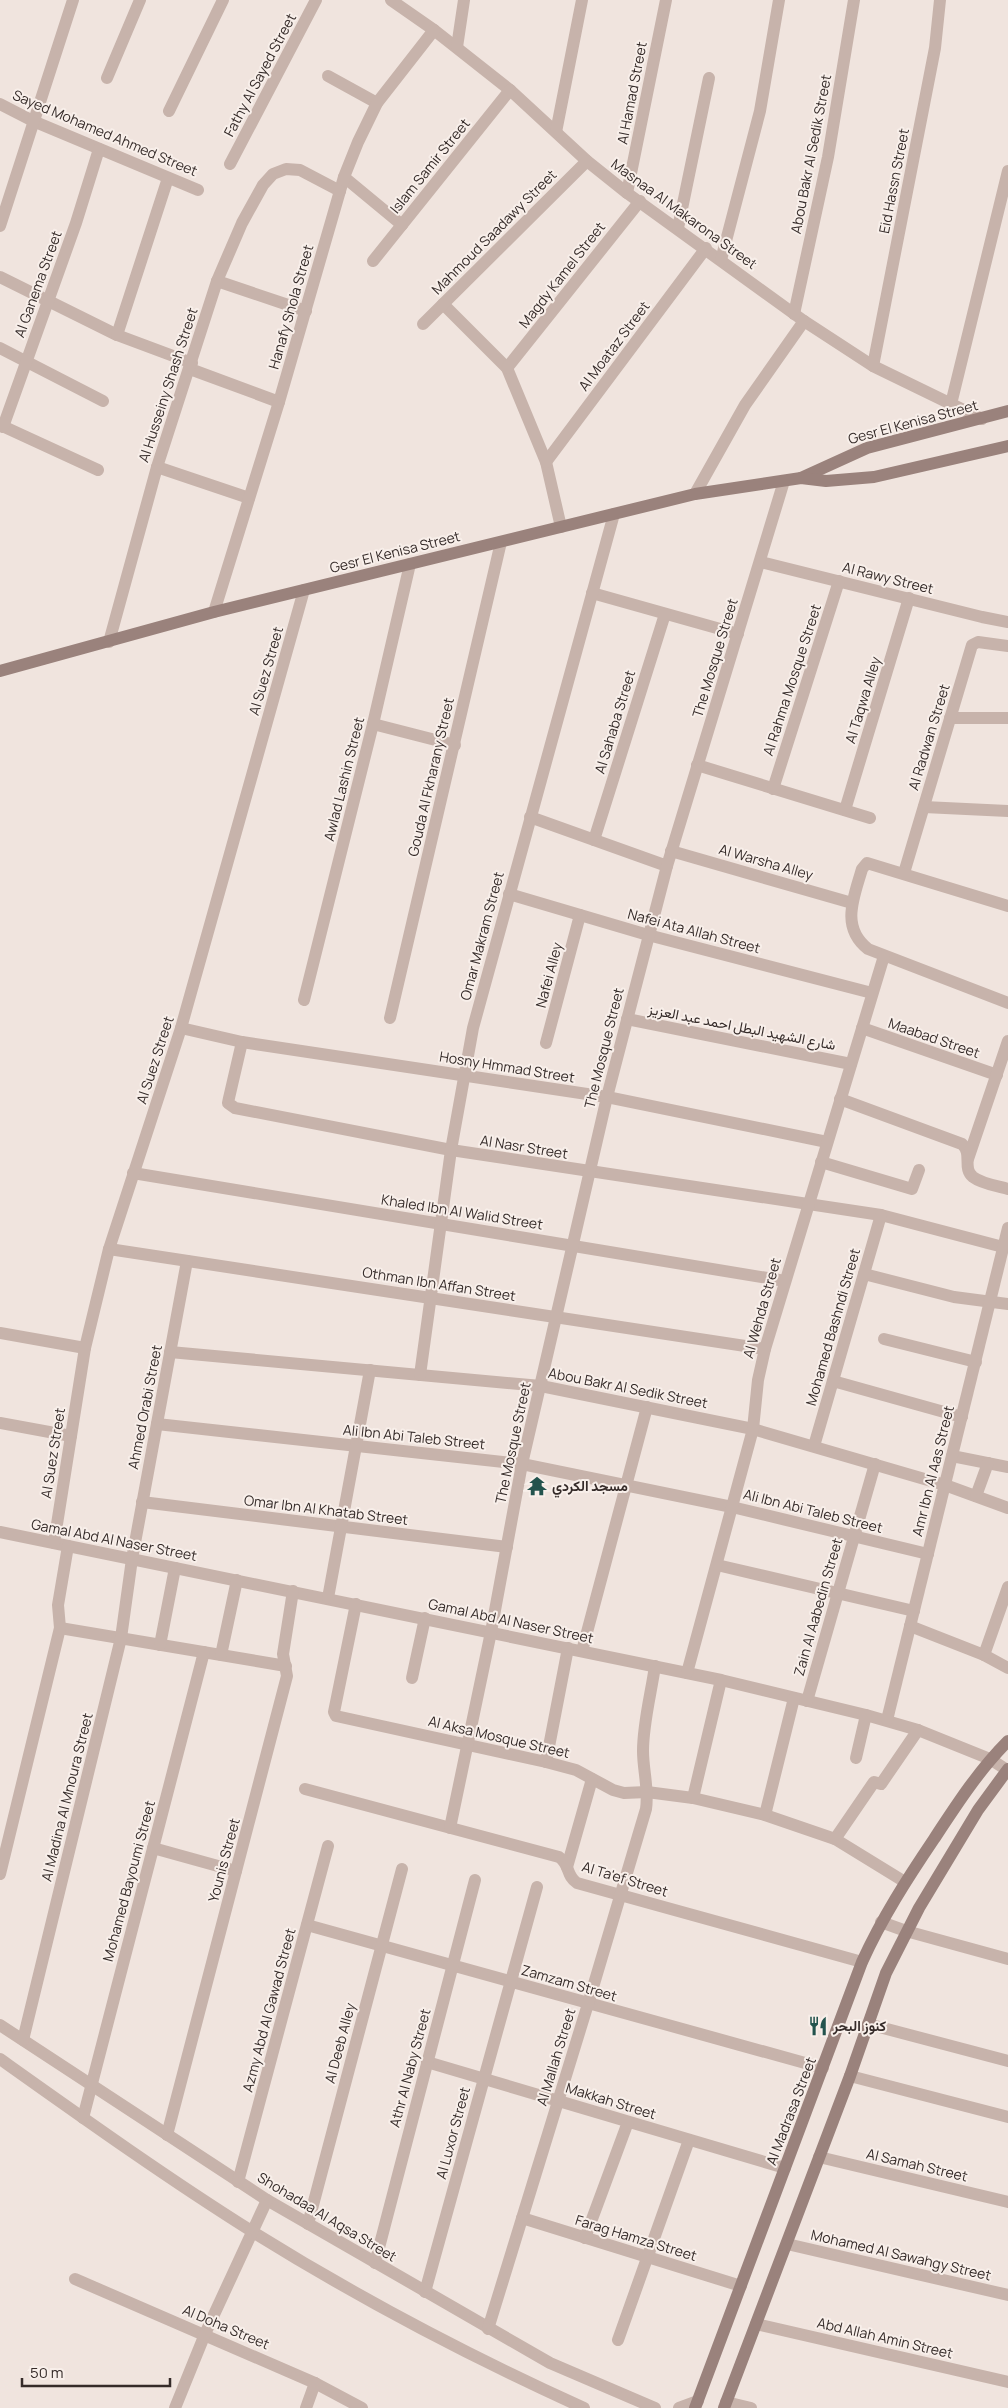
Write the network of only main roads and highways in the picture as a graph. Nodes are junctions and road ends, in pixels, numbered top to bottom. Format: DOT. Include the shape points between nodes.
graph roads {
  1 [pos="1008,411"];
  2 [pos="1008,446"];
  3 [pos="801,478"];
  4 [pos="0,671"];
  5 [pos="1008,1741"];
  6 [pos="1008,1770"];
  7 [pos="697,2404"];
  8 [pos="725,2405"];
  1 -- 3 [label="main road, Gesr El Kenisa Street" via="867,448"];
  2 -- 3 [label="main road, Gesr El Kenisa Street" via="874,477 826,481"];
  3 -- 4 [label="main road, Gesr El Kenisa Street" via="695,494 214,612"];
  5 -- 7 [label="main road, Al Madrasa Street" via="990,1759 960,1800 905,1882 862,1962"];
  6 -- 8 [label="main road" via="978,1810 906,1931 886,1973"];
}
